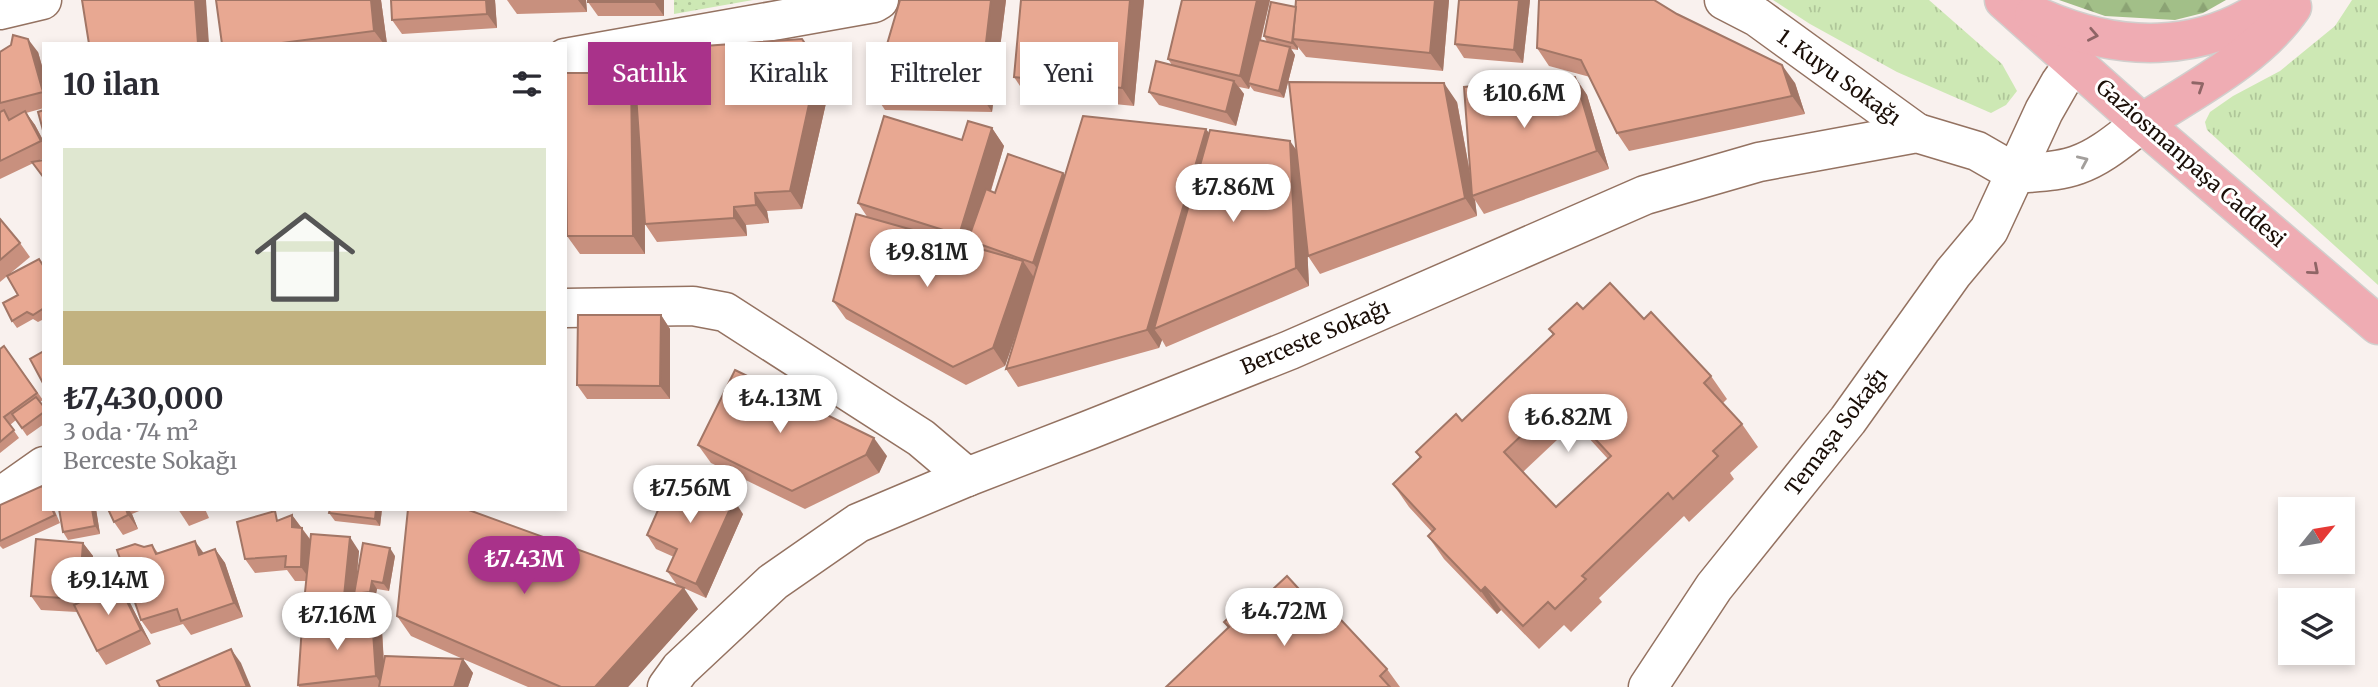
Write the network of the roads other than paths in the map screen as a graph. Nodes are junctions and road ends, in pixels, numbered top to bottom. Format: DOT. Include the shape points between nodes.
graph roads {
  1 [pos="1724,0"];
  2 [pos="2277,0"];
  3 [pos="2295,0"];
  4 [pos="43,1"];
  5 [pos="2006,1"];
  6 [pos="876,2"];
  7 [pos="0,10"];
  8 [pos="567,58"];
  9 [pos="2076,62"];
  10 [pos="2142,123"];
  11 [pos="1917,133"];
  12 [pos="2017,174"];
  13 [pos="567,308"];
  14 [pos="2378,326"];
  15 [pos="42,467"];
  16 [pos="967,477"];
  17 [pos="0,497"];
  18 [pos="667,687"];
  19 [pos="1648,687"];
  1 -- 11 [label="street, 1. Kuyu Sokağı" via="1757,17"];
  5 -- 2 [label="main road, one-way" via="2063,29 2165,44 2210,36 2255,16"];
  10 -- 3 [label="main road, one-way" via="2243,57 2269,35"];
  4 -- 7 [label="street"];
  5 -- 9 [label="main road, Gaziosmanpaşa Caddesi"];
  6 -- 8 [label="street"];
  9 -- 10 [label="main road, Gaziosmanpaşa Caddesi"];
  9 -- 12 [label="street, Temaşa Sokağı" via="2060,83"];
  12 -- 10 [label="street, one-way" via="2077,165"];
  10 -- 14 [label="main road, Gaziosmanpaşa Caddesi, one-way"];
  11 -- 12 [label="street, Berceste Sokağı" via="1977,151"];
  11 -- 16 [label="street, Berceste Sokağı" via="1759,162 1645,195 1290,349"];
  12 -- 19 [label="street, Temaşa Sokağı" via="1989,230 1848,420 1714,587"];
  13 -- 16 [label="street" via="693,306 725,312 921,438"];
  15 -- 17 [label="street"];
  16 -- 18 [label="street, Berceste Sokağı" via="858,523 773,582"];
}
